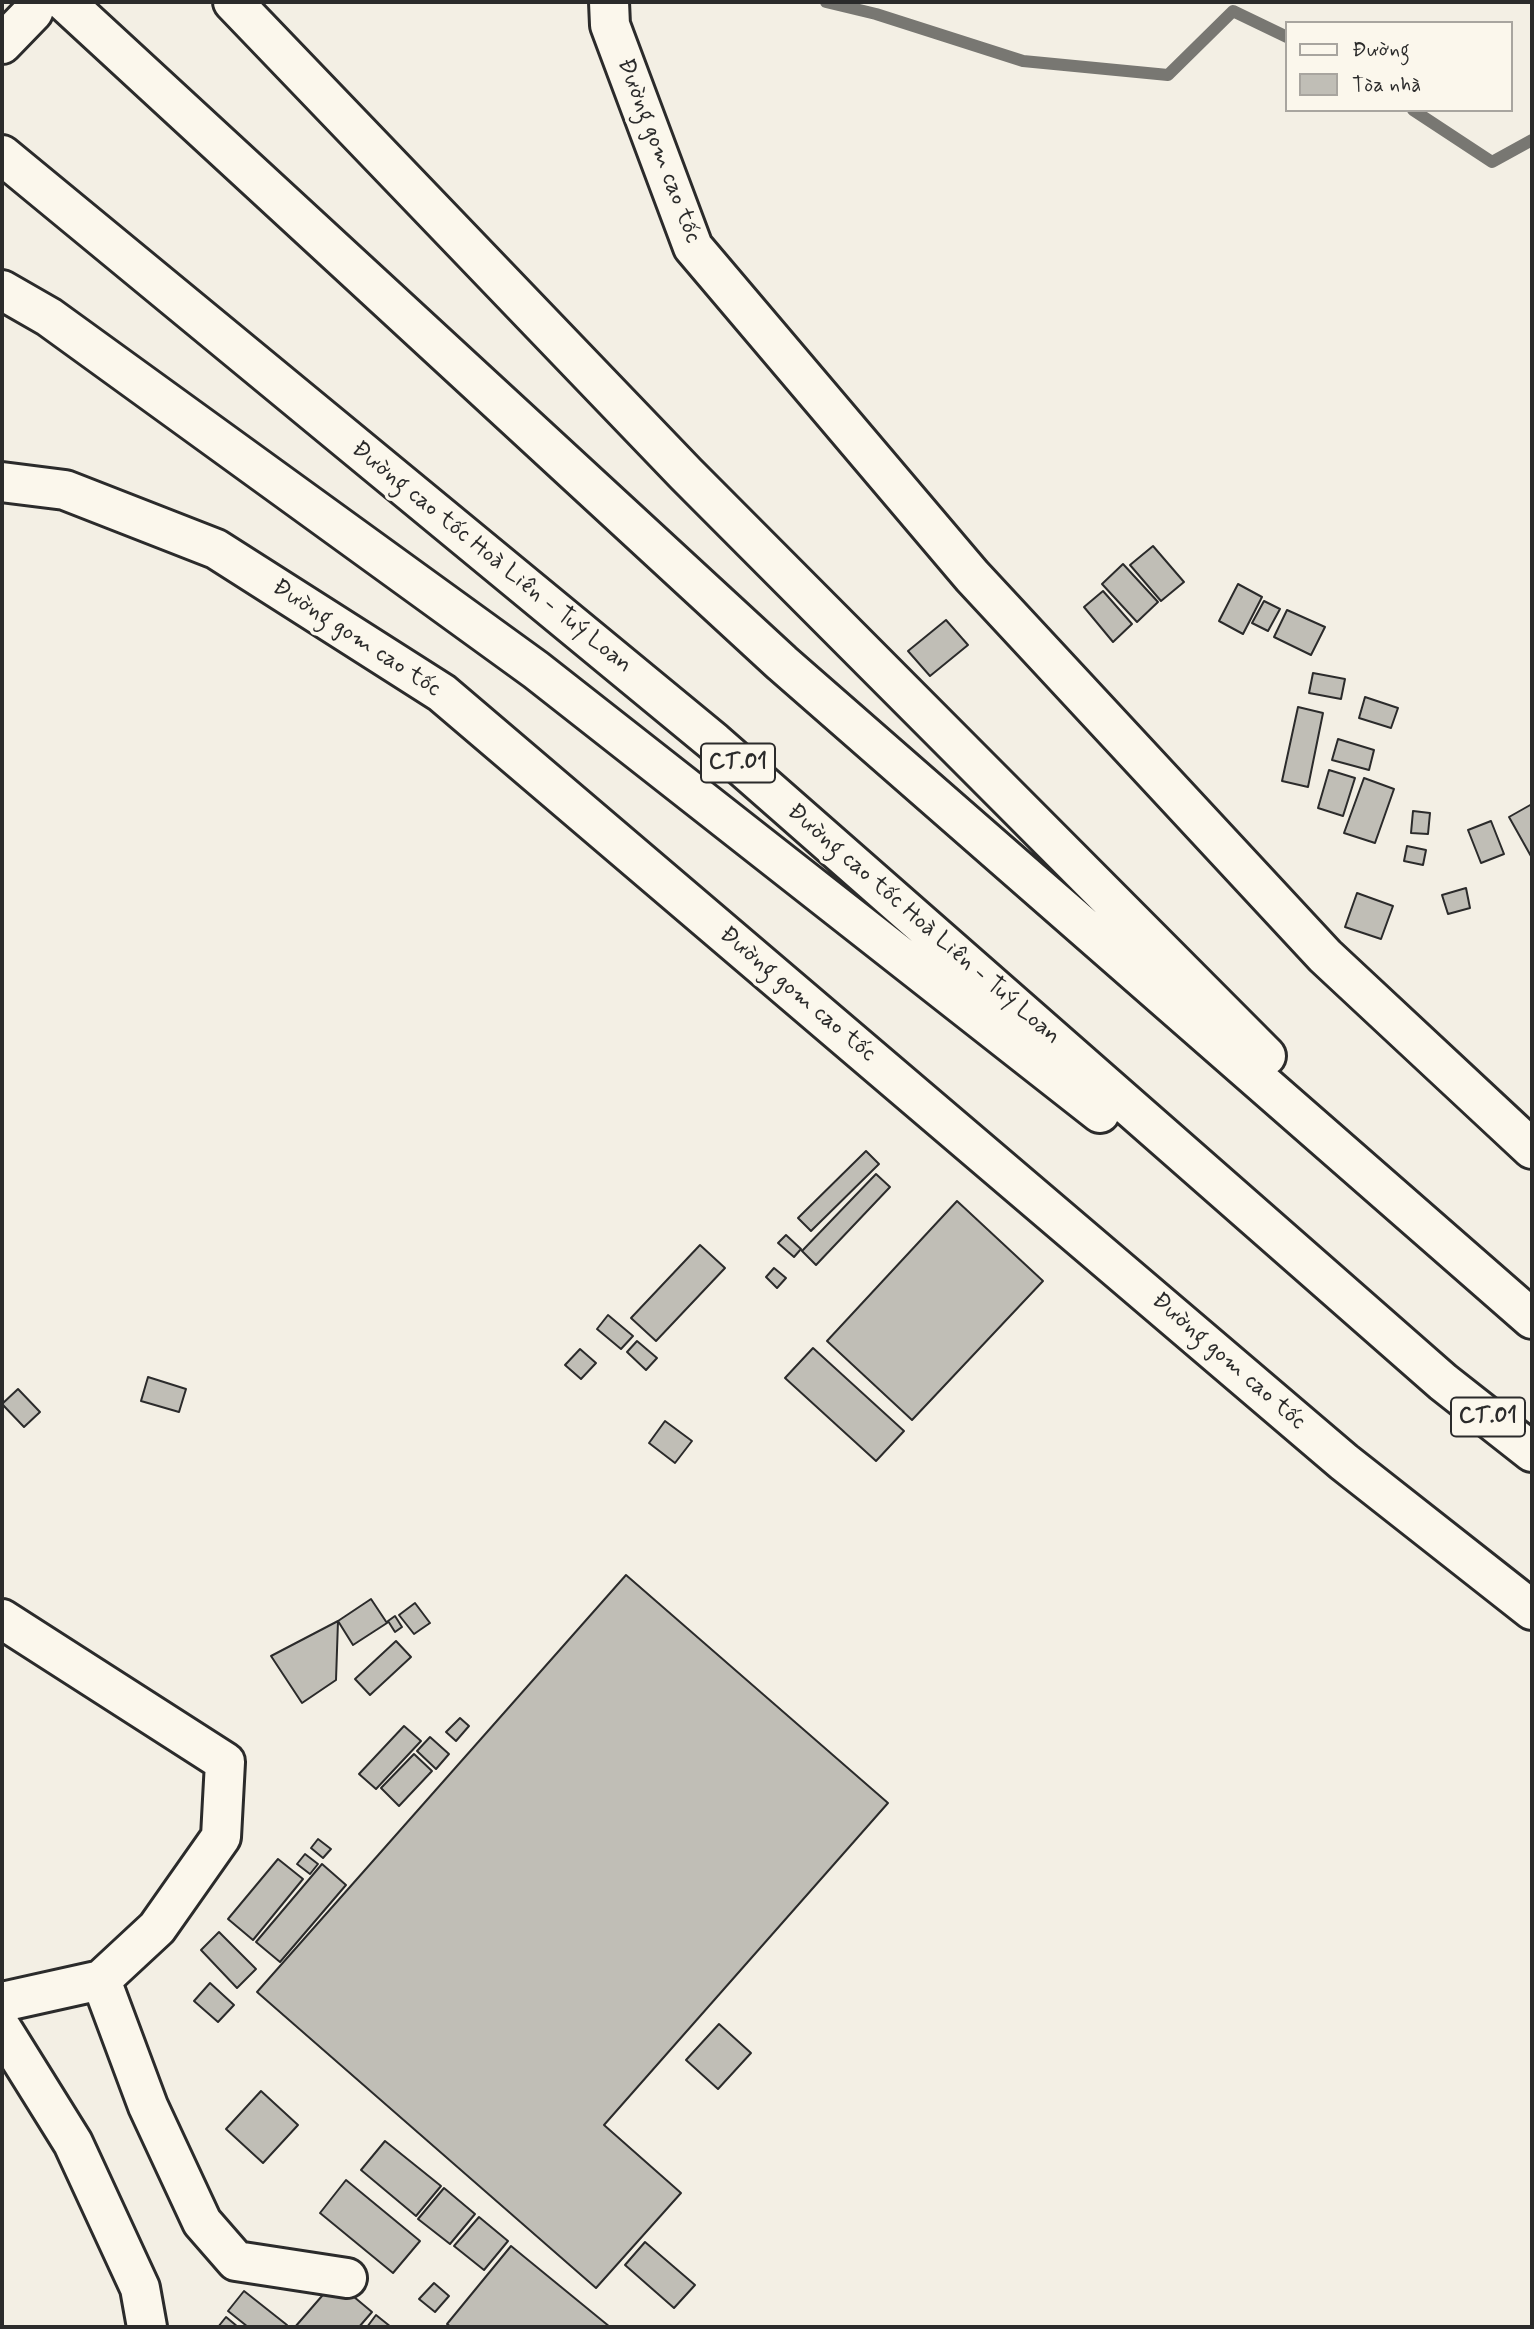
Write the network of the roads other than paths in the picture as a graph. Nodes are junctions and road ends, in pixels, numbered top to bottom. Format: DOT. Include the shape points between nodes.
graph roads {
  1 [pos="37,2"];
  2 [pos="65,2"];
  3 [pos="233,2"];
  4 [pos="609,2"];
  5 [pos="2,44"];
  6 [pos="8,161"];
  7 [pos="2,290"];
  8 [pos="2,482"];
  9 [pos="1532,1149"];
  10 [pos="1522,1311"];
  11 [pos="1443,1382"];
  12 [pos="1532,1452"];
  13 [pos="1532,1610"];
  14 [pos="2,1619"];
  15 [pos="101,1980"];
  16 [pos="2,2002"];
  17 [pos="2,2029"];
  18 [pos="347,2278"];
  19 [pos="147,2327"];
  1 -- 5 [label="main road"];
  2 -- 10 [label="main road" via="793,673"];
  3 -- 10 [label="main road" via="686,474"];
  4 -- 9 [label="main road, Đường gom cao tốc" via="610,25 693,247 972,576 1325,956"];
  6 -- 11 [label="main road, Đường cao tốc Hoà Liên - Tuý Loan / CT.01" via="714,742"];
  7 -- 11 [label="main road" via="49,317 536,670"];
  8 -- 13 [label="main road, Đường gom cao tốc" via="65,490 216,550 442,693 1344,1462"];
  11 -- 12 [label="main road, Đường cao tốc Hoà Liên - Tuý Loan / CT.01"];
  14 -- 15 [label="main road" via="225,1762 221,1837 157,1928"];
  15 -- 16 [label="main road"];
  15 -- 18 [label="main road" via="148,2106 202,2222 236,2261"];
  17 -- 19 [label="main road" via="73,2143 140,2288"];
}
